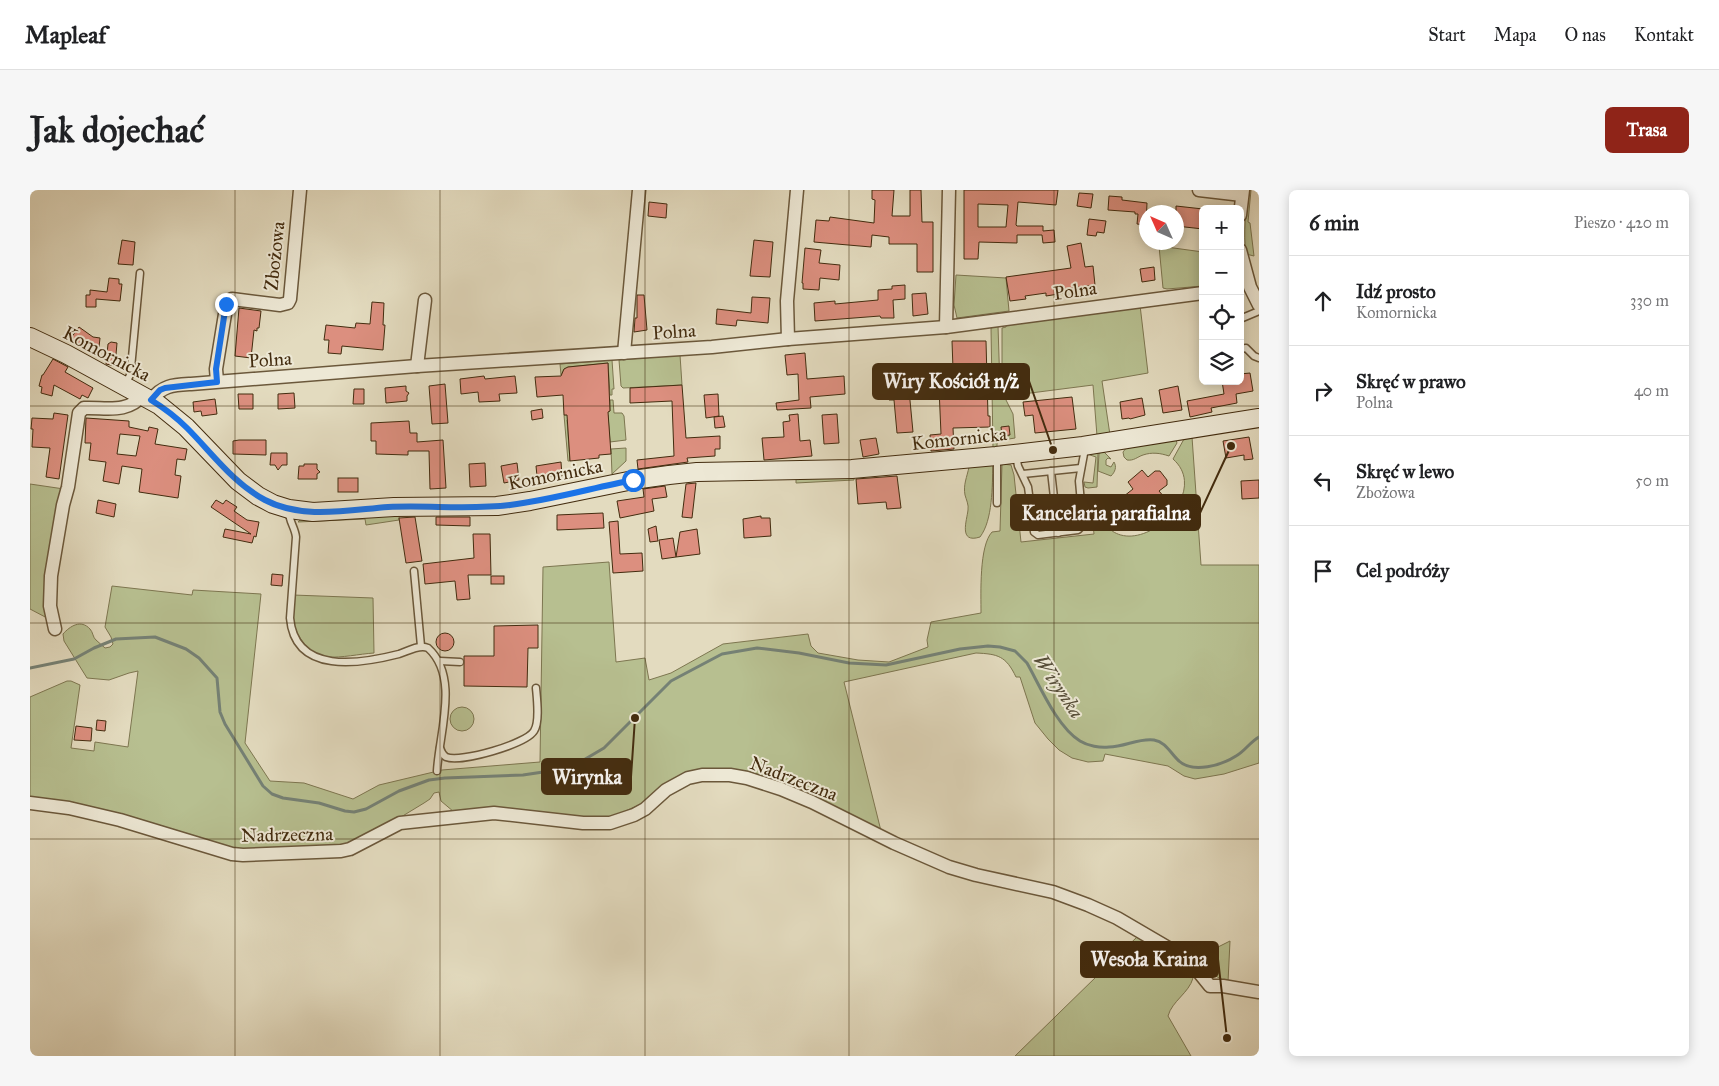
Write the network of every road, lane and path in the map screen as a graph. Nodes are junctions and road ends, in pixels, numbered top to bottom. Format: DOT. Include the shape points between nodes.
graph roads {
  1 [pos="300,190"];
  2 [pos="639,190"];
  3 [pos="797,190"];
  4 [pos="949,190"];
  5 [pos="1199,190"];
  6 [pos="1243,192"];
  7 [pos="1241,205"];
  8 [pos="140,273"];
  9 [pos="1245,288"];
  10 [pos="1199,294"];
  11 [pos="425,300"];
  12 [pos="1259,305"];
  13 [pos="1259,311"];
  14 [pos="1244,317"];
  15 [pos="946,327"];
  16 [pos="30,337"];
  17 [pos="788,339"];
  18 [pos="1244,348"];
  19 [pos="624,353"];
  20 [pos="1259,358"];
  21 [pos="417,366"];
  22 [pos="217,382"];
  23 [pos="125,385"];
  24 [pos="147,397"];
  25 [pos="1259,418"];
  26 [pos="1083,446"];
  27 [pos="1015,454"];
  28 [pos="996,456"];
  29 [pos="1081,468"];
  30 [pos="1051,471"];
  31 [pos="1023,474"];
  32 [pos="997,503"];
  33 [pos="289,509"];
  34 [pos="1058,533"];
  35 [pos="414,571"];
  36 [pos="55,629"];
  37 [pos="421,646"];
  38 [pos="440,661"];
  39 [pos="460,662"];
  40 [pos="536,688"];
  41 [pos="440,748"];
  42 [pos="437,771"];
  43 [pos="30,803"];
  44 [pos="1259,992"];
  1 -- 22 [label="street, Zbożowa" via="290,300 280,305 232,299 227,302 216,369"];
  2 -- 19 [label="street"];
  3 -- 17 [label="street" via="786,301"];
  4 -- 15 [label="street"];
  5 -- 6 [label="street"];
  6 -- 7 [label="street"];
  8 -- 23 [label="lane" via="132,368"];
  9 -- 12 [label="street"];
  10 -- 15 [label="street, Polna"];
  11 -- 21 [label="street"];
  13 -- 14 [label="lane"];
  15 -- 17 [label="street, Polna"];
  16 -- 23 [label="street, Komornicka"];
  17 -- 19 [label="street, Polna"];
  18 -- 20 [label="lane"];
  19 -- 21 [label="street, Polna"];
  21 -- 22 [label="street, Polna"];
  22 -- 24 [label="street, Polna" via="165,388"];
  23 -- 24 [label="street, Komornicka"];
  24 -- 33 [label="street, Komornicka" via="186,426 244,486"];
  24 -- 36 [label="street, Polna" via="129,407 84,408 79,413 51,576 50,606"];
  25 -- 26 [label="street, Komornicka"];
  26 -- 27 [label="street, Komornicka"];
  26 -- 29 [label="lane"];
  27 -- 28 [label="street, Komornicka"];
  27 -- 31 [label="lane"];
  28 -- 32 [label="lane"];
  28 -- 33 [label="street, Komornicka" via="852,469 669,474 490,507 394,507 328,512"];
  29 -- 30 [label="lane"];
  29 -- 34 [label="lane" via="1079,487 1084,526"];
  30 -- 31 [label="lane"];
  30 -- 34 [label="lane"];
  31 -- 34 [label="lane" via="1034,532 1038,535"];
  33 -- 37 [label="lane" via="296,537 291,627 303,648 316,658 339,662 382,658"];
  35 -- 37 [label="lane"];
  37 -- 38 [label="lane" via="428,648"];
  38 -- 39 [label="lane"];
  38 -- 41 [label="lane" via="444,671 445,700"];
  40 -- 41 [label="lane" via="537,724 527,737 494,751 471,756 447,757"];
  41 -- 42 [label="lane"];
  43 -- 44 [label="street, Nadrzeczna" via="127,821 232,854 329,852 350,850 400,824 494,813 610,823 644,809 666,790 688,778 730,775 781,789 812,802 894,844 949,867 1053,892 1088,905 1170,948 1193,965 1210,986"];
}
